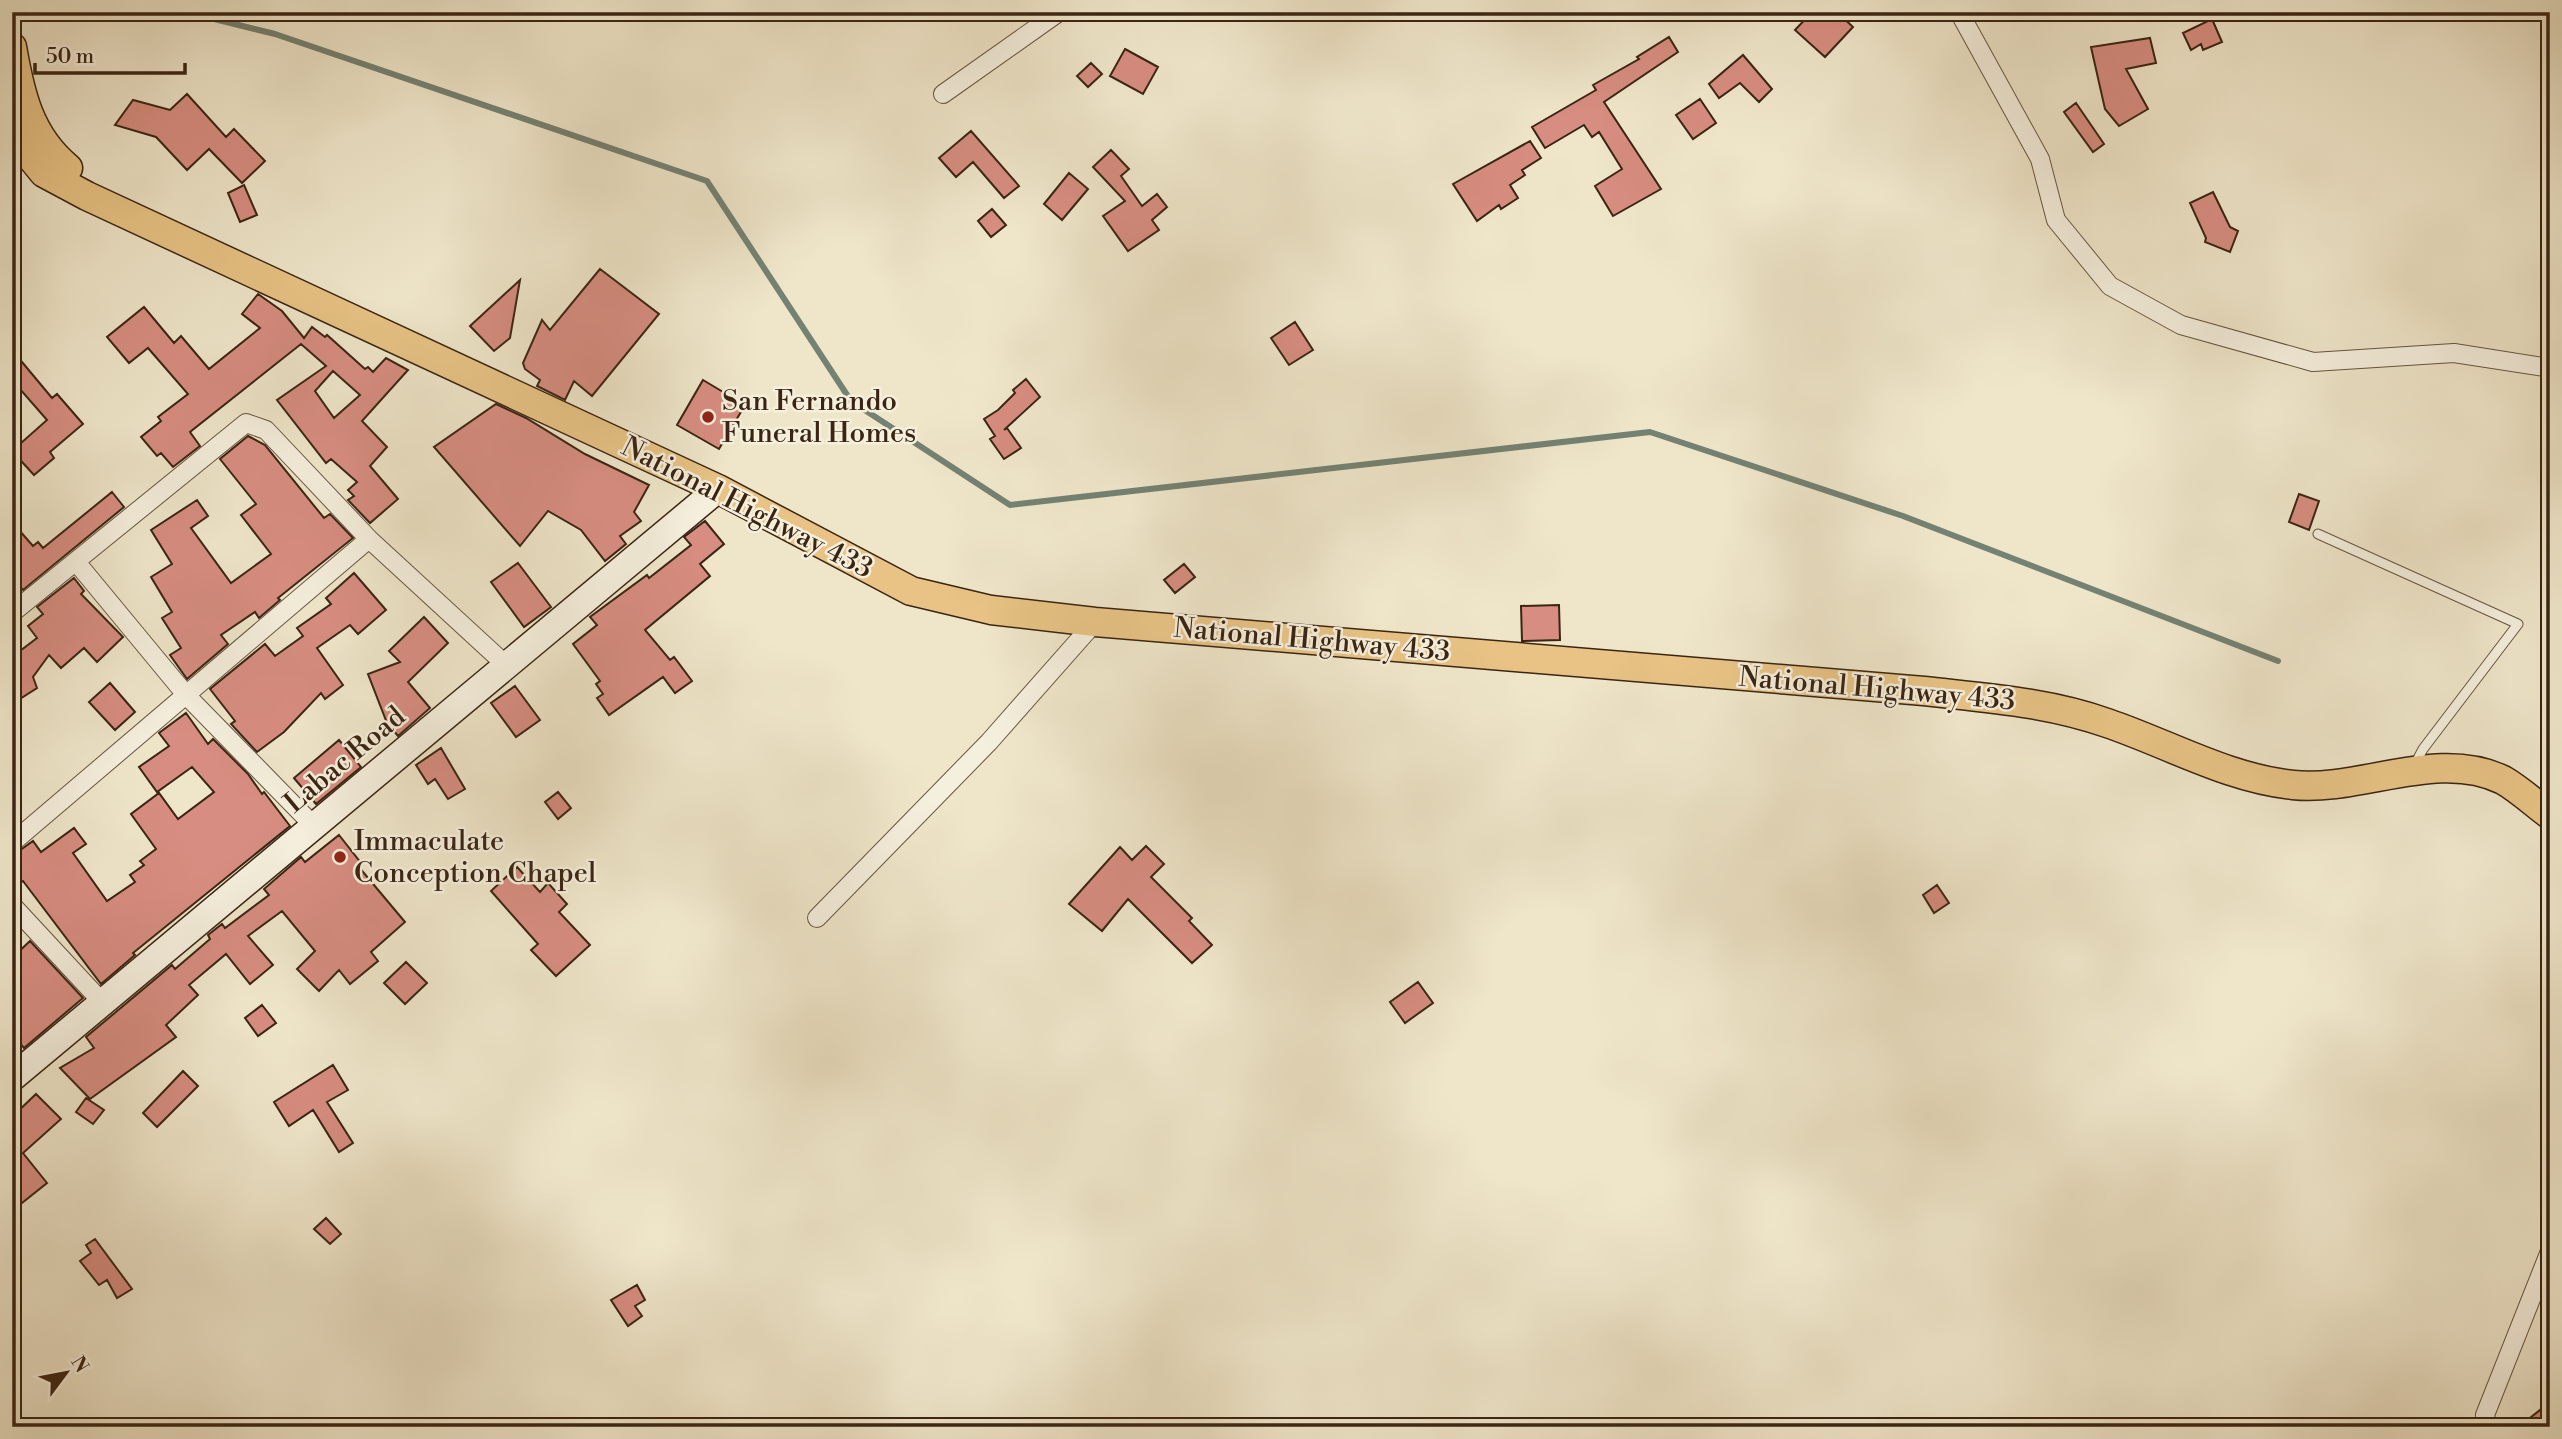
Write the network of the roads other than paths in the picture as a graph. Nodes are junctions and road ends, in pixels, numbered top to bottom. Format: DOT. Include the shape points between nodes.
graph roads {
  1 [pos="1059,12"];
  2 [pos="1959,12"];
  3 [pos="14,60"];
  4 [pos="943,94"];
  5 [pos="12,134"];
  6 [pos="133,215"];
  7 [pos="2550,368"];
  8 [pos="718,489"];
  9 [pos="2318,534"];
  10 [pos="369,539"];
  11 [pos="77,563"];
  12 [pos="12,613"];
  13 [pos="1095,622"];
  14 [pos="507,666"];
  15 [pos="187,696"];
  16 [pos="2412,771"];
  17 [pos="2550,815"];
  18 [pos="314,826"];
  19 [pos="12,843"];
  20 [pos="12,905"];
  21 [pos="817,918"];
  22 [pos="102,1002"];
  23 [pos="12,1078"];
  24 [pos="2550,1251"];
  25 [pos="2487,1427"];
  1 -- 4 [label="street"];
  2 -- 7 [label="street" via="2040,159 2056,220 2110,286 2181,325 2313,362 2455,354"];
  3 -- 6 [label="main road, National Highway 433" via="24,108 43,144"];
  5 -- 6 [label="main road, National Highway 433" via="44,173"];
  6 -- 8 [label="main road, National Highway 433"];
  8 -- 13 [label="main road, National Highway 433" via="911,591 991,610"];
  8 -- 14 [label="street, Labac Road"];
  9 -- 16 [label="lane" via="2518,624 2423,749"];
  10 -- 11 [label="street" via="266,430 246,423"];
  10 -- 14 [label="street"];
  10 -- 15 [label="street"];
  11 -- 12 [label="street"];
  11 -- 15 [label="street"];
  13 -- 16 [label="main road, National Highway 433" via="1993,698 2062,709 2224,769 2292,785 2329,787"];
  13 -- 21 [label="street" via="989,742"];
  14 -- 18 [label="street, Labac Road"];
  15 -- 18 [label="street"];
  15 -- 19 [label="street"];
  16 -- 17 [label="main road, National Highway 433" via="2460,769 2502,780"];
  18 -- 22 [label="street, Labac Road"];
  20 -- 22 [label="street"];
  22 -- 23 [label="street, Labac Road"];
  24 -- 25 [label="street" via="2486,1415"];
}
